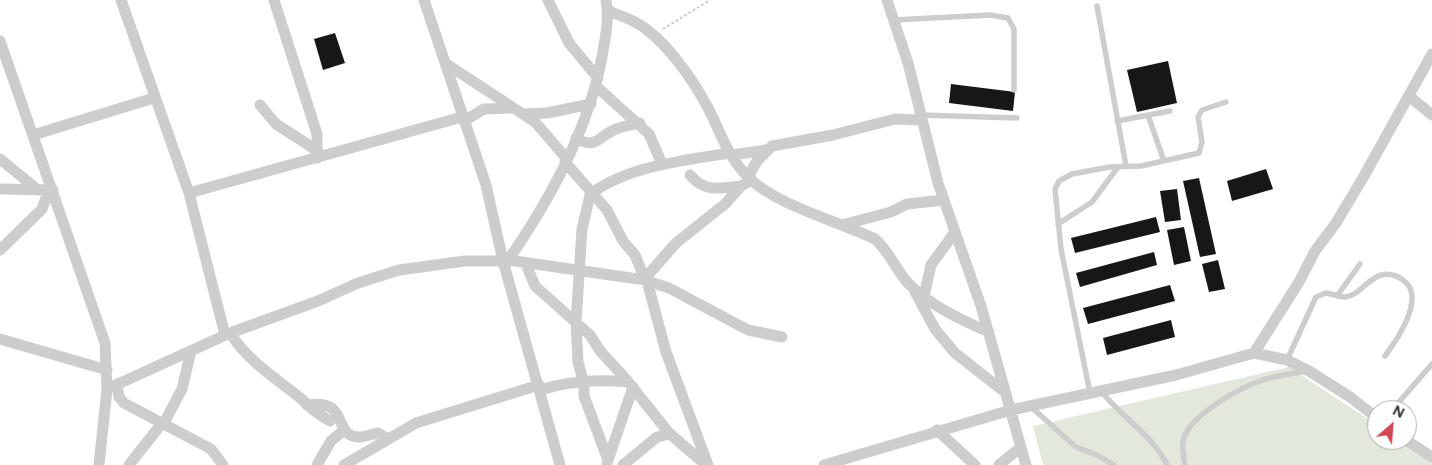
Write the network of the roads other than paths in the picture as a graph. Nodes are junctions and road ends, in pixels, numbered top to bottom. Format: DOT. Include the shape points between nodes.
graph roads {
  1 [pos="121,0"];
  2 [pos="274,0"];
  3 [pos="424,0"];
  4 [pos="548,0"];
  5 [pos="887,0"];
  6 [pos="607,6"];
  7 [pos="1096,6"];
  8 [pos="894,20"];
  9 [pos="0,42"];
  10 [pos="1432,54"];
  11 [pos="445,63"];
  12 [pos="598,83"];
  13 [pos="1014,90"];
  14 [pos="1409,96"];
  15 [pos="154,98"];
  16 [pos="1226,102"];
  17 [pos="591,104"];
  18 [pos="260,105"];
  19 [pos="512,108"];
  20 [pos="1170,111"];
  21 [pos="523,114"];
  22 [pos="1148,115"];
  23 [pos="1432,115"];
  24 [pos="921,117"];
  25 [pos="1017,118"];
  26 [pos="463,119"];
  27 [pos="1117,122"];
  28 [pos="640,123"];
  29 [pos="33,135"];
  30 [pos="576,138"];
  31 [pos="767,150"];
  32 [pos="318,154"];
  33 [pos="730,154"];
  34 [pos="0,158"];
  35 [pos="566,160"];
  36 [pos="1164,161"];
  37 [pos="662,164"];
  38 [pos="1118,166"];
  39 [pos="1126,166"];
  40 [pos="690,175"];
  41 [pos="747,181"];
  42 [pos="0,189"];
  43 [pos="47,190"];
  44 [pos="591,192"];
  45 [pos="189,194"];
  46 [pos="944,200"];
  47 [pos="1058,224"];
  48 [pos="842,225"];
  49 [pos="956,232"];
  50 [pos="0,250"];
  51 [pos="505,263"];
  52 [pos="526,264"];
  53 [pos="1360,264"];
  54 [pos="581,270"];
  55 [pos="644,279"];
  56 [pos="911,286"];
  57 [pos="924,296"];
  58 [pos="1337,296"];
  59 [pos="576,322"];
  60 [pos="989,332"];
  61 [pos="227,334"];
  62 [pos="782,338"];
  63 [pos="0,339"];
  64 [pos="191,351"];
  65 [pos="1254,353"];
  66 [pos="1385,356"];
  67 [pos="1287,360"];
  68 [pos="1432,364"];
  69 [pos="107,370"];
  70 [pos="1307,370"];
  71 [pos="584,382"];
  72 [pos="631,384"];
  73 [pos="112,386"];
  74 [pos="539,387"];
  75 [pos="1096,392"];
  76 [pos="1006,393"];
  77 [pos="1401,400"];
  78 [pos="307,405"];
  79 [pos="1030,406"];
  80 [pos="1011,410"];
  81 [pos="1367,410"];
  82 [pos="330,421"];
  83 [pos="163,423"];
  84 [pos="344,430"];
  85 [pos="937,430"];
  86 [pos="670,434"];
  87 [pos="388,439"];
  88 [pos="1021,447"];
  89 [pos="1417,447"];
  90 [pos="1432,457"];
  91 [pos="864,460"];
  92 [pos="607,463"];
  93 [pos="100,465"];
  94 [pos="129,465"];
  95 [pos="223,465"];
  96 [pos="318,465"];
  97 [pos="344,465"];
  98 [pos="560,465"];
  99 [pos="623,465"];
  100 [pos="707,465"];
  101 [pos="824,465"];
  102 [pos="975,465"];
  103 [pos="999,465"];
  104 [pos="1026,465"];
  105 [pos="1114,465"];
  106 [pos="1167,465"];
  107 [pos="1185,465"];
  1 -- 15 [label="street"];
  2 -- 32 [label="street" via="317,134"];
  3 -- 11 [label="street"];
  4 -- 12 [label="street" via="570,43"];
  5 -- 8 [label="street"];
  6 -- 12 [label="street"];
  6 -- 33 [label="street" via="654,35 691,79"];
  7 -- 27 [label="lane"];
  8 -- 13 [label="lane" via="990,15 1008,18 1014,29"];
  8 -- 24 [label="street"];
  9 -- 29 [label="street"];
  10 -- 14 [label="street"];
  11 -- 19 [label="street"];
  11 -- 26 [label="street"];
  12 -- 17 [label="street"];
  12 -- 28 [label="street"];
  14 -- 23 [label="street"];
  14 -- 65 [label="street" via="1336,223 1315,251"];
  15 -- 29 [label="street"];
  15 -- 45 [label="street"];
  16 -- 36 [label="lane" via="1202,110 1198,117 1202,142 1199,154"];
  17 -- 21 [label="street" via="547,113"];
  17 -- 30 [label="street"];
  18 -- 32 [label="street" via="276,124"];
  19 -- 21 [label="street"];
  19 -- 26 [label="street" via="484,109"];
  20 -- 22 [label="lane"];
  21 -- 35 [label="street" via="546,133"];
  22 -- 27 [label="lane"];
  22 -- 36 [label="lane"];
  24 -- 25 [label="lane"];
  24 -- 31 [label="street" via="895,119 833,135 784,142"];
  24 -- 46 [label="street"];
  26 -- 32 [label="street"];
  26 -- 51 [label="street" via="486,185"];
  27 -- 39 [label="lane"];
  28 -- 30 [label="street" via="612,131 594,144"];
  28 -- 37 [label="street" via="649,134"];
  29 -- 43 [label="street"];
  30 -- 35 [label="street"];
  31 -- 33 [label="street"];
  31 -- 41 [label="street"];
  32 -- 45 [label="street"];
  33 -- 37 [label="street"];
  33 -- 41 [label="street"];
  34 -- 43 [label="street"];
  35 -- 44 [label="street"];
  35 -- 51 [label="street" via="535,219"];
  36 -- 39 [label="lane"];
  37 -- 44 [label="street"];
  38 -- 39 [label="lane"];
  38 -- 47 [label="lane" via="1092,202"];
  38 -- 47 [label="lane" via="1072,174 1059,181 1056,189"];
  40 -- 41 [label="street" via="710,189"];
  41 -- 48 [label="street"];
  41 -- 55 [label="street" via="718,210 676,242"];
  42 -- 43 [label="street"];
  43 -- 50 [label="street" via="42,209"];
  43 -- 69 [label="street" via="105,343"];
  44 -- 54 [label="street" via="582,229"];
  44 -- 55 [label="street" via="635,256"];
  45 -- 61 [label="street"];
  46 -- 48 [label="street" via="906,204 891,212"];
  46 -- 49 [label="street"];
  47 -- 75 [label="lane" via="1061,249"];
  48 -- 56 [label="street" via="875,239"];
  49 -- 57 [label="street" via="931,265"];
  49 -- 60 [label="street"];
  51 -- 52 [label="street"];
  51 -- 61 [label="street" via="465,261 400,270 358,282 318,301"];
  51 -- 74 [label="street"];
  52 -- 54 [label="street"];
  52 -- 59 [label="street" via="535,286"];
  53 -- 58 [label="lane"];
  54 -- 55 [label="street"];
  54 -- 59 [label="street"];
  55 -- 62 [label="street" via="669,288 748,330"];
  55 -- 100 [label="street" via="666,352"];
  56 -- 57 [label="street"];
  56 -- 76 [label="street" via="935,329 955,353"];
  57 -- 60 [label="street"];
  58 -- 66 [label="lane" via="1353,296 1380,275 1396,274 1406,282 1412,293 1410,309 1398,339"];
  58 -- 67 [label="lane" via="1326,293 1316,297"];
  59 -- 71 [label="street" via="578,362"];
  59 -- 72 [label="street"];
  60 -- 76 [label="street"];
  61 -- 64 [label="street"];
  61 -- 78 [label="street"];
  63 -- 69 [label="street"];
  64 -- 73 [label="street"];
  64 -- 83 [label="street" via="182,389"];
  65 -- 67 [label="street"];
  65 -- 75 [label="street" via="1176,375"];
  67 -- 70 [label="street"];
  68 -- 77 [label="lane"];
  69 -- 73 [label="street"];
  70 -- 81 [label="street"];
  70 -- 107 [label="lane" via="1264,380 1198,418 1183,440"];
  71 -- 72 [label="street"];
  71 -- 74 [label="street"];
  71 -- 92 [label="street" via="588,412"];
  72 -- 86 [label="street"];
  72 -- 92 [label="street"];
  73 -- 83 [label="street" via="124,403"];
  73 -- 93 [label="street"];
  74 -- 87 [label="street" via="416,424"];
  74 -- 98 [label="street"];
  75 -- 79 [label="street"];
  75 -- 106 [label="lane" via="1151,439"];
  76 -- 80 [label="street"];
  78 -- 82 [label="street" via="318,416"];
  78 -- 84 [label="street" via="320,403 330,406 339,416"];
  79 -- 80 [label="street"];
  79 -- 105 [label="lane" via="1076,447"];
  80 -- 85 [label="street"];
  80 -- 88 [label="street"];
  83 -- 94 [label="street"];
  83 -- 95 [label="street" via="211,448"];
  84 -- 87 [label="street" via="358,437 378,433"];
  84 -- 96 [label="street" via="332,441"];
  85 -- 91 [label="street"];
  85 -- 102 [label="street"];
  86 -- 99 [label="street" via="657,437"];
  86 -- 100 [label="street"];
  87 -- 97 [label="street"];
  88 -- 103 [label="street"];
  88 -- 104 [label="street"];
  89 -- 90 [label="street"];
  91 -- 101 [label="street"];
}
